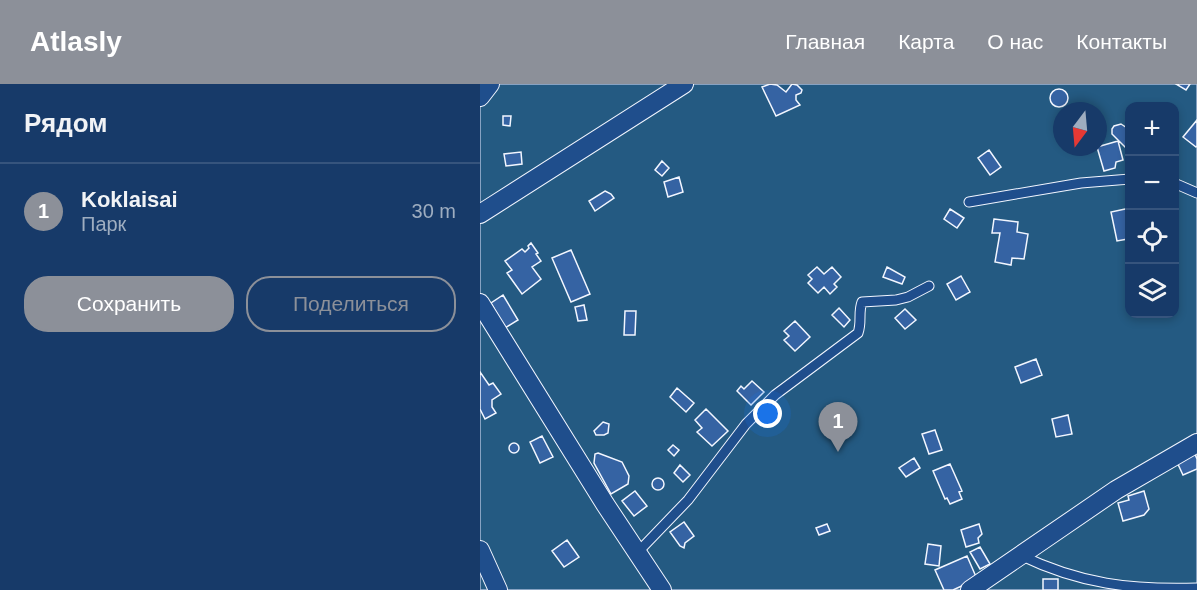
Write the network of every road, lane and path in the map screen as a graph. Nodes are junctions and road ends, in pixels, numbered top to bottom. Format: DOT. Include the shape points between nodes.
graph roads {
  1 [pos="490,84"];
  2 [pos="684,84"];
  3 [pos="480,97"];
  4 [pos="1125,179"];
  5 [pos="1179,185"];
  6 [pos="1197,193"];
  7 [pos="969,202"];
  8 [pos="480,214"];
  9 [pos="929,286"];
  10 [pos="480,303"];
  11 [pos="1197,442"];
  12 [pos="480,550"];
  13 [pos="638,552"];
  14 [pos="1020,555"];
  15 [pos="1197,588"];
  16 [pos="498,590"];
  17 [pos="662,590"];
  18 [pos="970,590"];
  1 -- 3 [label="street"];
  2 -- 8 [label="street"];
  4 -- 7 [label="lane"];
  5 -- 6 [label="lane"];
  9 -- 13 [label="lane" via="896,300 862,302 858,333 775,395 746,424 688,500"];
  10 -- 13 [label="street"];
  11 -- 14 [label="street" via="1116,490"];
  12 -- 16 [label="street"];
  13 -- 17 [label="street"];
  14 -- 15 [label="lane" via="1042,566 1111,586"];
  14 -- 18 [label="street"];
}
